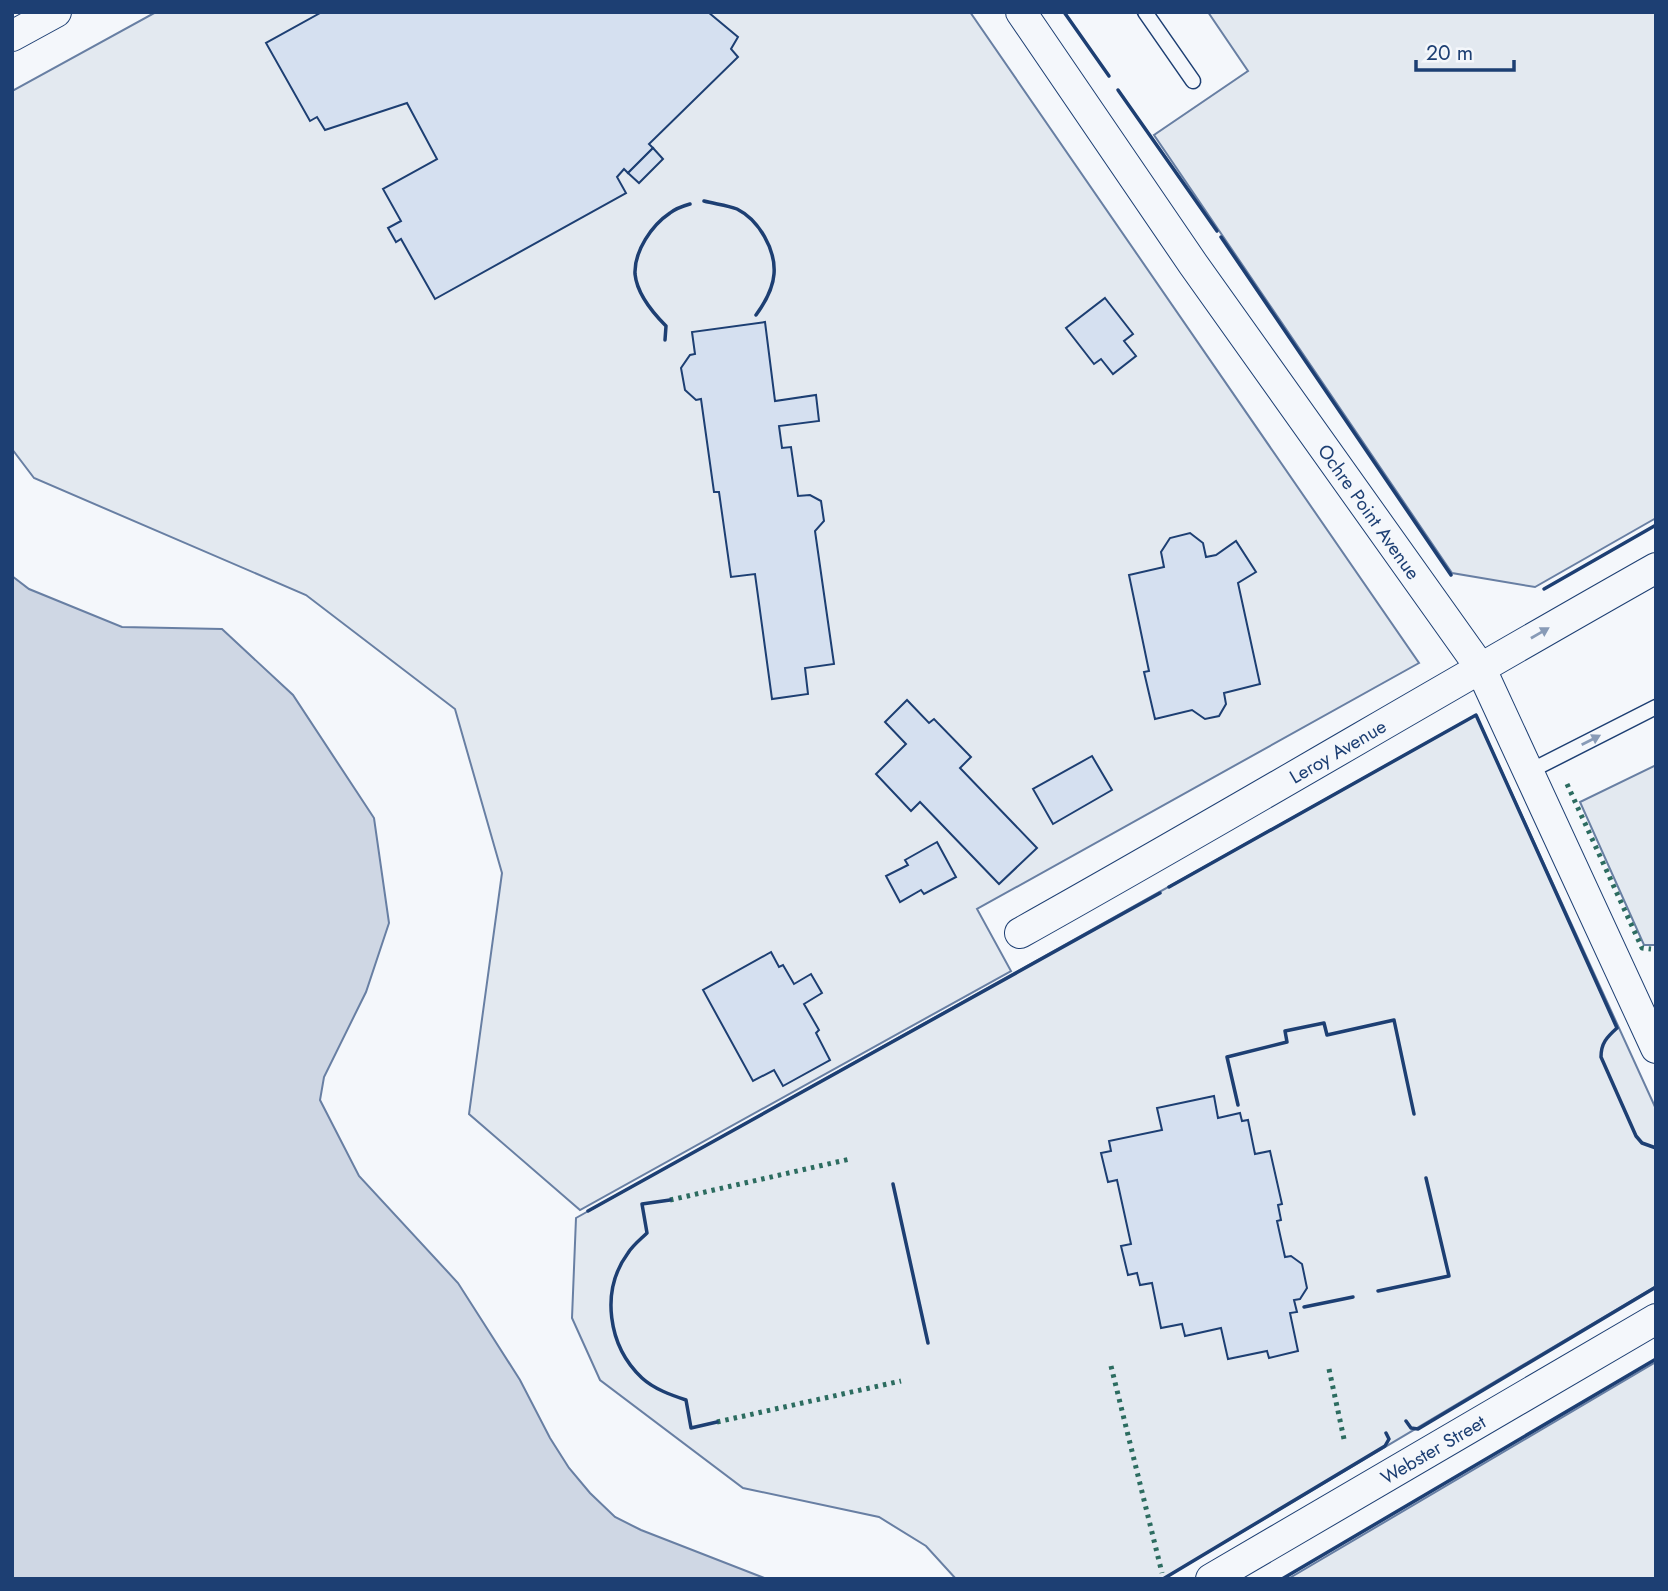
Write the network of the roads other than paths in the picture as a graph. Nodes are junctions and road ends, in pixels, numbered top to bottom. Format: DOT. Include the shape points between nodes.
graph roads {
  1 [pos="56,12"];
  2 [pos="1145,12"];
  3 [pos="1023,13"];
  4 [pos="12,36"];
  5 [pos="1193,81"];
  6 [pos="1656,568"];
  7 [pos="1480,667"];
  8 [pos="1656,707"];
  9 [pos="1530,771"];
  10 [pos="1020,933"];
  11 [pos="1656,1048"];
  12 [pos="1656,1319"];
  13 [pos="1211,1579"];
  1 -- 4 [label="street"];
  2 -- 5 [label="lane"];
  3 -- 7 [label="street, Ochre Point Avenue" via="1193,264"];
  7 -- 6 [label="street, Leroy Avenue, one-way"];
  7 -- 9 [label="street, Ochre Point Avenue"];
  7 -- 10 [label="street, Leroy Avenue"];
  9 -- 8 [label="lane, one-way"];
  9 -- 11 [label="street, Ochre Point Avenue"];
  12 -- 13 [label="street, Webster Street"];
}
